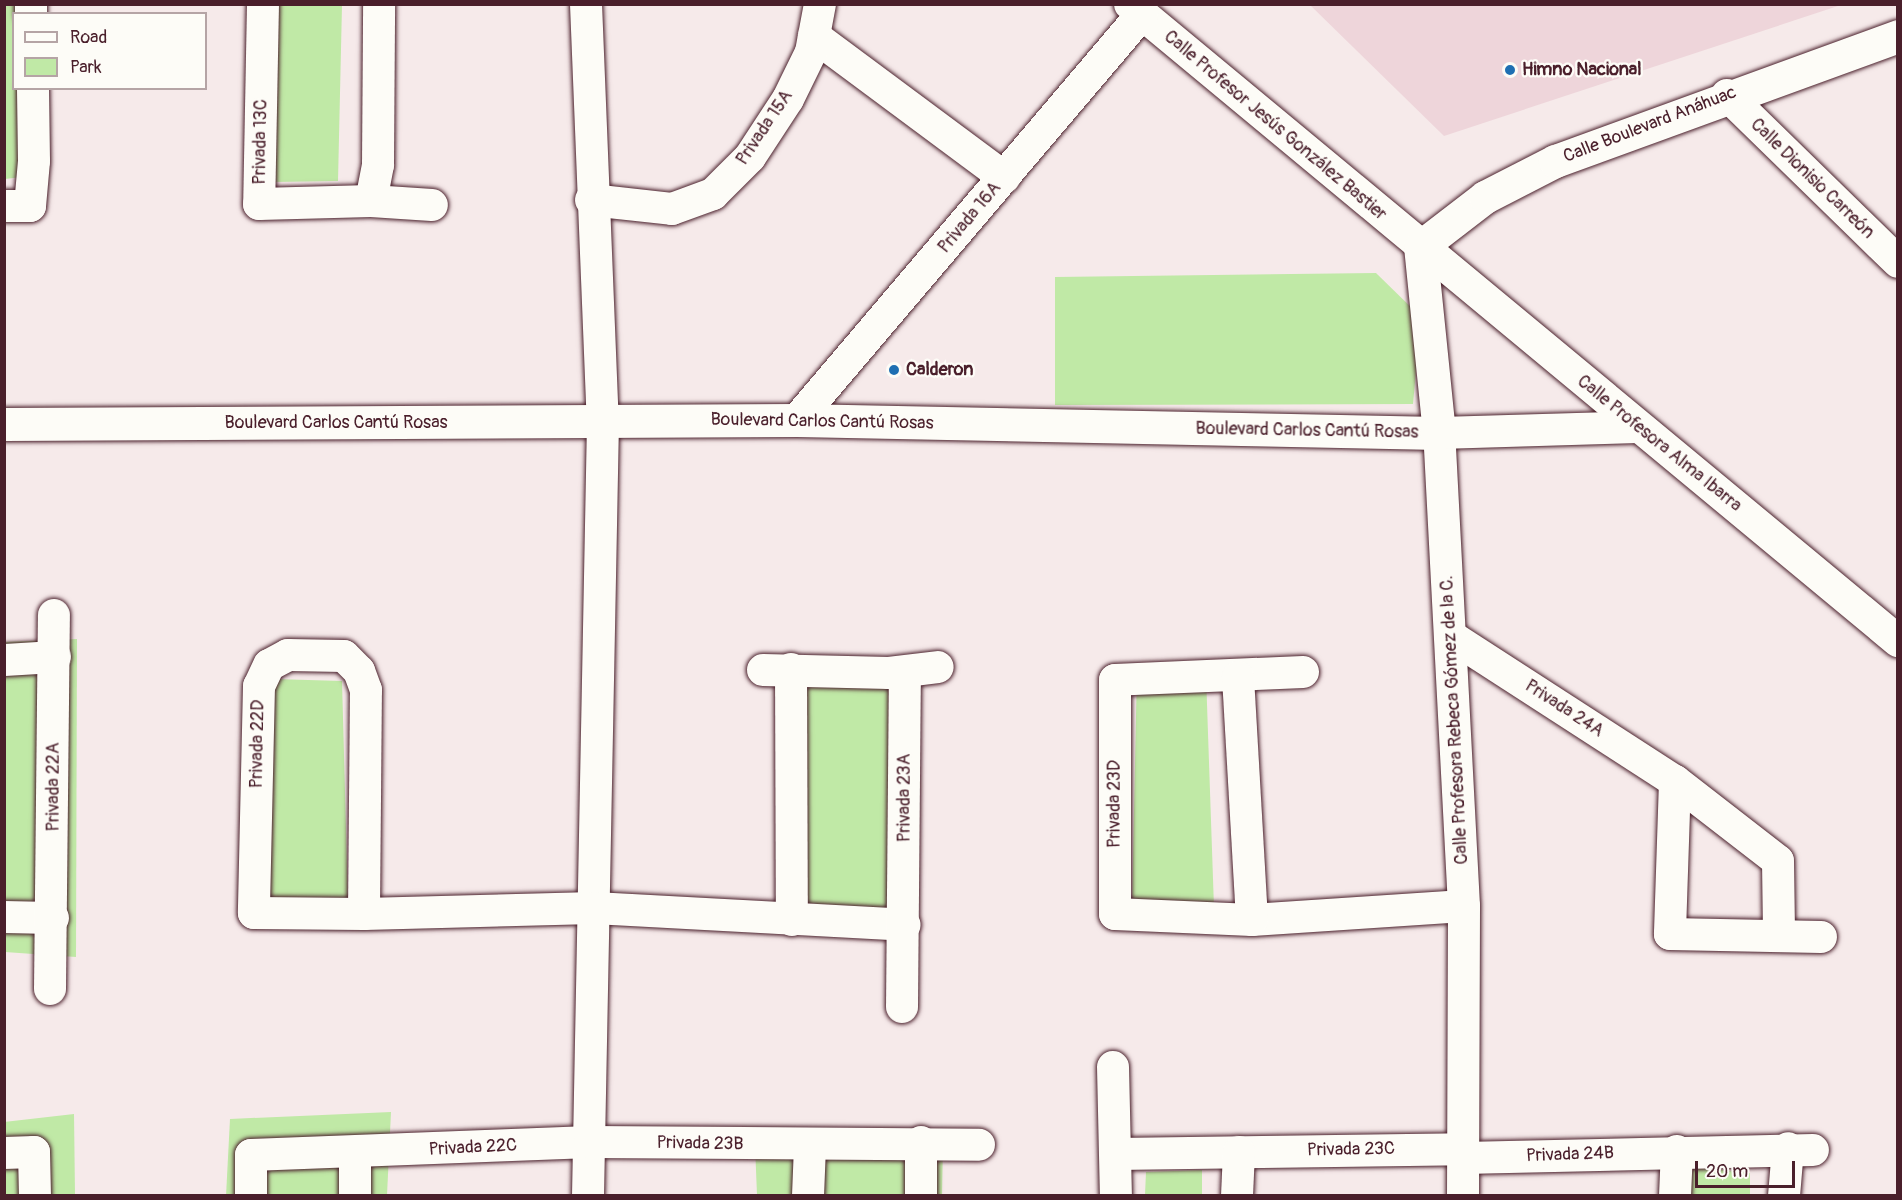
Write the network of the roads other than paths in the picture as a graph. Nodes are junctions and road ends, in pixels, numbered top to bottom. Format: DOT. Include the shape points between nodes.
graph roads {
  1 [pos="263,4"];
  2 [pos="379,4"];
  3 [pos="586,4"];
  4 [pos="820,4"];
  5 [pos="1136,9"];
  6 [pos="814,36"];
  7 [pos="1898,36"];
  8 [pos="33,90"];
  9 [pos="1727,95"];
  10 [pos="1004,177"];
  11 [pos="591,200"];
  12 [pos="371,201"];
  13 [pos="432,205"];
  14 [pos="4,206"];
  15 [pos="1420,247"];
  16 [pos="1898,262"];
  17 [pos="797,420"];
  18 [pos="603,422"];
  19 [pos="4,424"];
  20 [pos="1638,428"];
  21 [pos="1439,433"];
  22 [pos="54,615"];
  23 [pos="1452,637"];
  24 [pos="1898,641"];
  25 [pos="55,657"];
  26 [pos="4,660"];
  27 [pos="938,667"];
  28 [pos="905,672"];
  29 [pos="1303,672"];
  30 [pos="1238,677"];
  31 [pos="1675,781"];
  32 [pos="1464,906"];
  33 [pos="594,908"];
  34 [pos="364,914"];
  35 [pos="4,917"];
  36 [pos="53,918"];
  37 [pos="792,920"];
  38 [pos="1252,920"];
  39 [pos="905,924"];
  40 [pos="1779,935"];
  41 [pos="1821,938"];
  42 [pos="50,989"];
  43 [pos="902,1007"];
  44 [pos="1113,1067"];
  45 [pos="590,1142"];
  46 [pos="921,1142"];
  47 [pos="979,1145"];
  48 [pos="810,1146"];
  49 [pos="1677,1151"];
  50 [pos="1239,1152"];
  51 [pos="4,1153"];
  52 [pos="355,1154"];
  53 [pos="1116,1154"];
  54 [pos="1463,1154"];
  55 [pos="35,1196"];
  56 [pos="252,1196"];
  57 [pos="355,1196"];
  58 [pos="588,1196"];
  59 [pos="808,1196"];
  60 [pos="921,1196"];
  61 [pos="1116,1196"];
  62 [pos="1237,1196"];
  63 [pos="1463,1196"];
  64 [pos="1675,1196"];
  65 [pos="1784,1196"];
  1 -- 12 [label="street, Privada 13C" via="260,204"];
  2 -- 12 [label="street" via="378,165"];
  3 -- 11 [label="street"];
  4 -- 6 [label="street, Privada 15A"];
  5 -- 10 [label="street, Privada 16A"];
  5 -- 15 [label="street, Calle Profesor Jesús González Bastier"];
  6 -- 10 [label="street"];
  6 -- 11 [label="street, Privada 15A" via="811,52 788,99 750,157 713,194 672,209"];
  7 -- 9 [label="street, Calle Boulevard Anáhuac"];
  8 -- 14 [label="street" via="30,206"];
  9 -- 15 [label="street, Calle Boulevard Anáhuac" via="1555,161 1485,197"];
  9 -- 16 [label="street, Calle Dionisio Carreón"];
  10 -- 17 [label="street, Privada 16A"];
  11 -- 18 [label="street"];
  12 -- 13 [label="street, Privada 13C"];
  15 -- 20 [label="street, Calle Profesora Alma Ibarra"];
  15 -- 21 [label="street, Calle Profesora Rebeca Gómez de la C."];
  17 -- 18 [label="street, Boulevard Carlos Cantú Rosas"];
  17 -- 21 [label="street, Boulevard Carlos Cantú Rosas"];
  18 -- 19 [label="street, Boulevard Carlos Cantú Rosas"];
  18 -- 33 [label="street"];
  20 -- 21 [label="street, Boulevard Carlos Cantú Rosas"];
  20 -- 24 [label="street, Calle Profesora Alma Ibarra"];
  21 -- 23 [label="street, Calle Profesora Rebeca Gómez de la C."];
  22 -- 25 [label="street, Privada 22A"];
  23 -- 31 [label="street, Privada 24A"];
  23 -- 32 [label="street, Calle Profesora Rebeca Gómez de la C."];
  25 -- 26 [label="street"];
  25 -- 36 [label="street, Privada 22A"];
  27 -- 28 [label="street"];
  28 -- 37 [label="street" via="777,670"];
  28 -- 39 [label="street, Privada 23A"];
  29 -- 30 [label="street, Privada 23D"];
  30 -- 38 [label="street"];
  30 -- 38 [label="street, Privada 23D" via="1114,680 1115,914"];
  31 -- 40 [label="street, Privada 24A" via="1778,861"];
  31 -- 40 [label="street" via="1670,934"];
  32 -- 38 [label="street, Privada 23D"];
  32 -- 54 [label="street, Calle Profesora Rebeca Gómez de la C."];
  33 -- 34 [label="street, Privada 22D"];
  33 -- 37 [label="street"];
  33 -- 45 [label="street"];
  34 -- 34 [label="street, Privada 22D" via="254,913 259,686 269,664 288,655 344,656 359,671 366,690"];
  35 -- 36 [label="street"];
  36 -- 42 [label="street, Privada 22A"];
  37 -- 39 [label="street"];
  39 -- 43 [label="street, Privada 23A"];
  40 -- 41 [label="street"];
  44 -- 53 [label="street"];
  45 -- 48 [label="street, Privada 23B"];
  45 -- 52 [label="street, Privada 22C"];
  45 -- 58 [label="street"];
  46 -- 47 [label="street, Privada 23B"];
  46 -- 48 [label="street, Privada 23B"];
  46 -- 60 [label="street"];
  48 -- 59 [label="street"];
  49 -- 54 [label="street, Privada 24B"];
  49 -- 64 [label="street"];
  49 -- 65 [label="street, Privada 24B" via="1800,1149"];
  50 -- 53 [label="street, Privada 23C"];
  50 -- 54 [label="street, Privada 23C"];
  50 -- 62 [label="street"];
  51 -- 55 [label="street" via="34,1152"];
  52 -- 56 [label="street, Privada 22C" via="251,1155"];
  52 -- 57 [label="street"];
  53 -- 61 [label="street"];
  54 -- 63 [label="street, Calle Profesora Rebeca Gómez de la C."];
}
